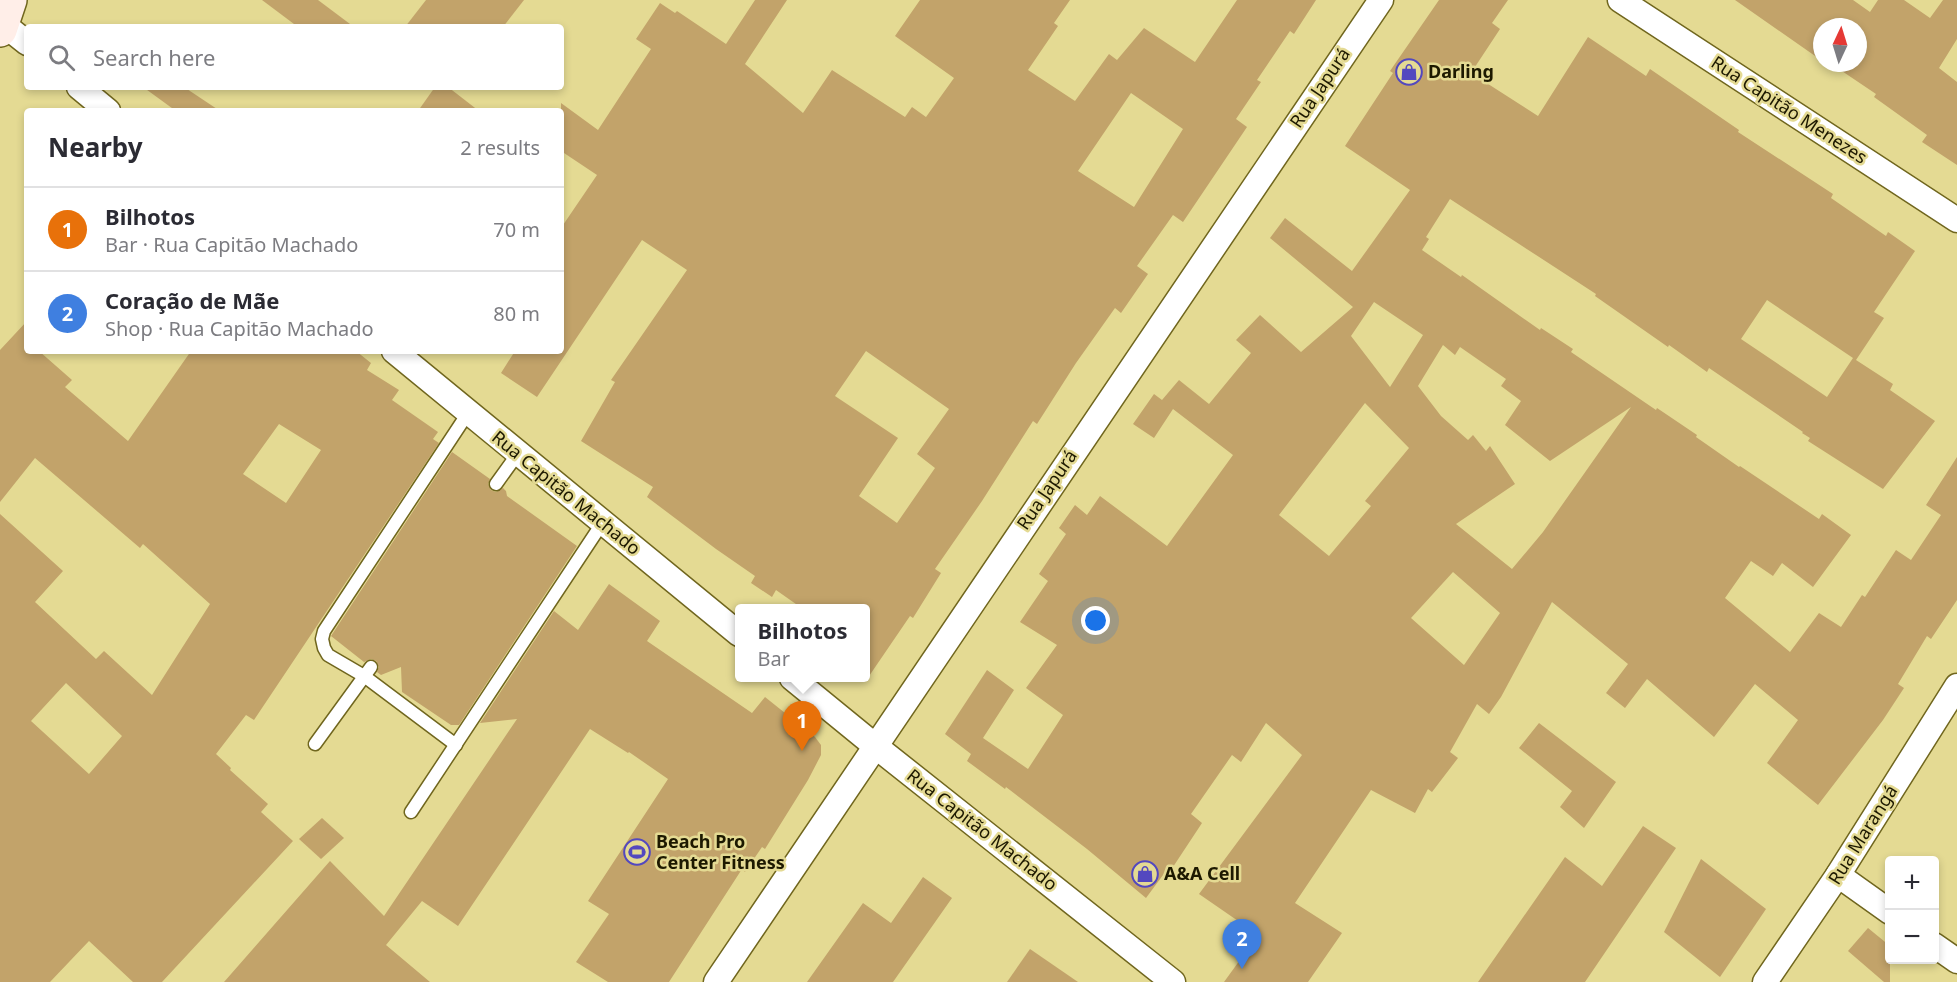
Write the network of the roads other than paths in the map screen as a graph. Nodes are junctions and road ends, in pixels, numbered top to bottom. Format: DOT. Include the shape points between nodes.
graph roads {
  1 [pos="1381,0"];
  2 [pos="1620,0"];
  3 [pos="4,17"];
  4 [pos="24,40"];
  5 [pos="83,90"];
  6 [pos="104,108"];
  7 [pos="1957,220"];
  8 [pos="398,354"];
  9 [pos="468,413"];
  10 [pos="519,452"];
  11 [pos="496,484"];
  12 [pos="603,522"];
  13 [pos="735,631"];
  14 [pos="368,672"];
  15 [pos="797,682"];
  16 [pos="1957,686"];
  17 [pos="315,744"];
  18 [pos="456,745"];
  19 [pos="874,746"];
  20 [pos="411,812"];
  21 [pos="1838,875"];
  22 [pos="1887,910"];
  23 [pos="1939,948"];
  24 [pos="1957,961"];
  25 [pos="716,982"];
  26 [pos="1173,982"];
  27 [pos="1765,982"];
  1 -- 19 [label="street, Rua Japurá"];
  2 -- 7 [label="street, Rua Capitão Menezes"];
  3 -- 4 [label="street"];
  5 -- 6 [label="street"];
  8 -- 9 [label="street, Rua Capitão Machado"];
  9 -- 10 [label="street, Rua Capitão Machado"];
  9 -- 14 [label="lane" via="324,631 328,655"];
  10 -- 11 [label="lane"];
  10 -- 12 [label="street, Rua Capitão Machado"];
  12 -- 13 [label="street, Rua Capitão Machado"];
  12 -- 18 [label="lane"];
  14 -- 17 [label="lane"];
  14 -- 18 [label="lane"];
  15 -- 19 [label="street, Rua Capitão Machado"];
  16 -- 21 [label="street, Rua Marangá"];
  18 -- 20 [label="lane"];
  19 -- 25 [label="street, Rua Japurá"];
  19 -- 26 [label="street, Rua Capitão Machado"];
  21 -- 22 [label="street"];
  21 -- 27 [label="street, Rua Marangá"];
  23 -- 24 [label="street"];
}
